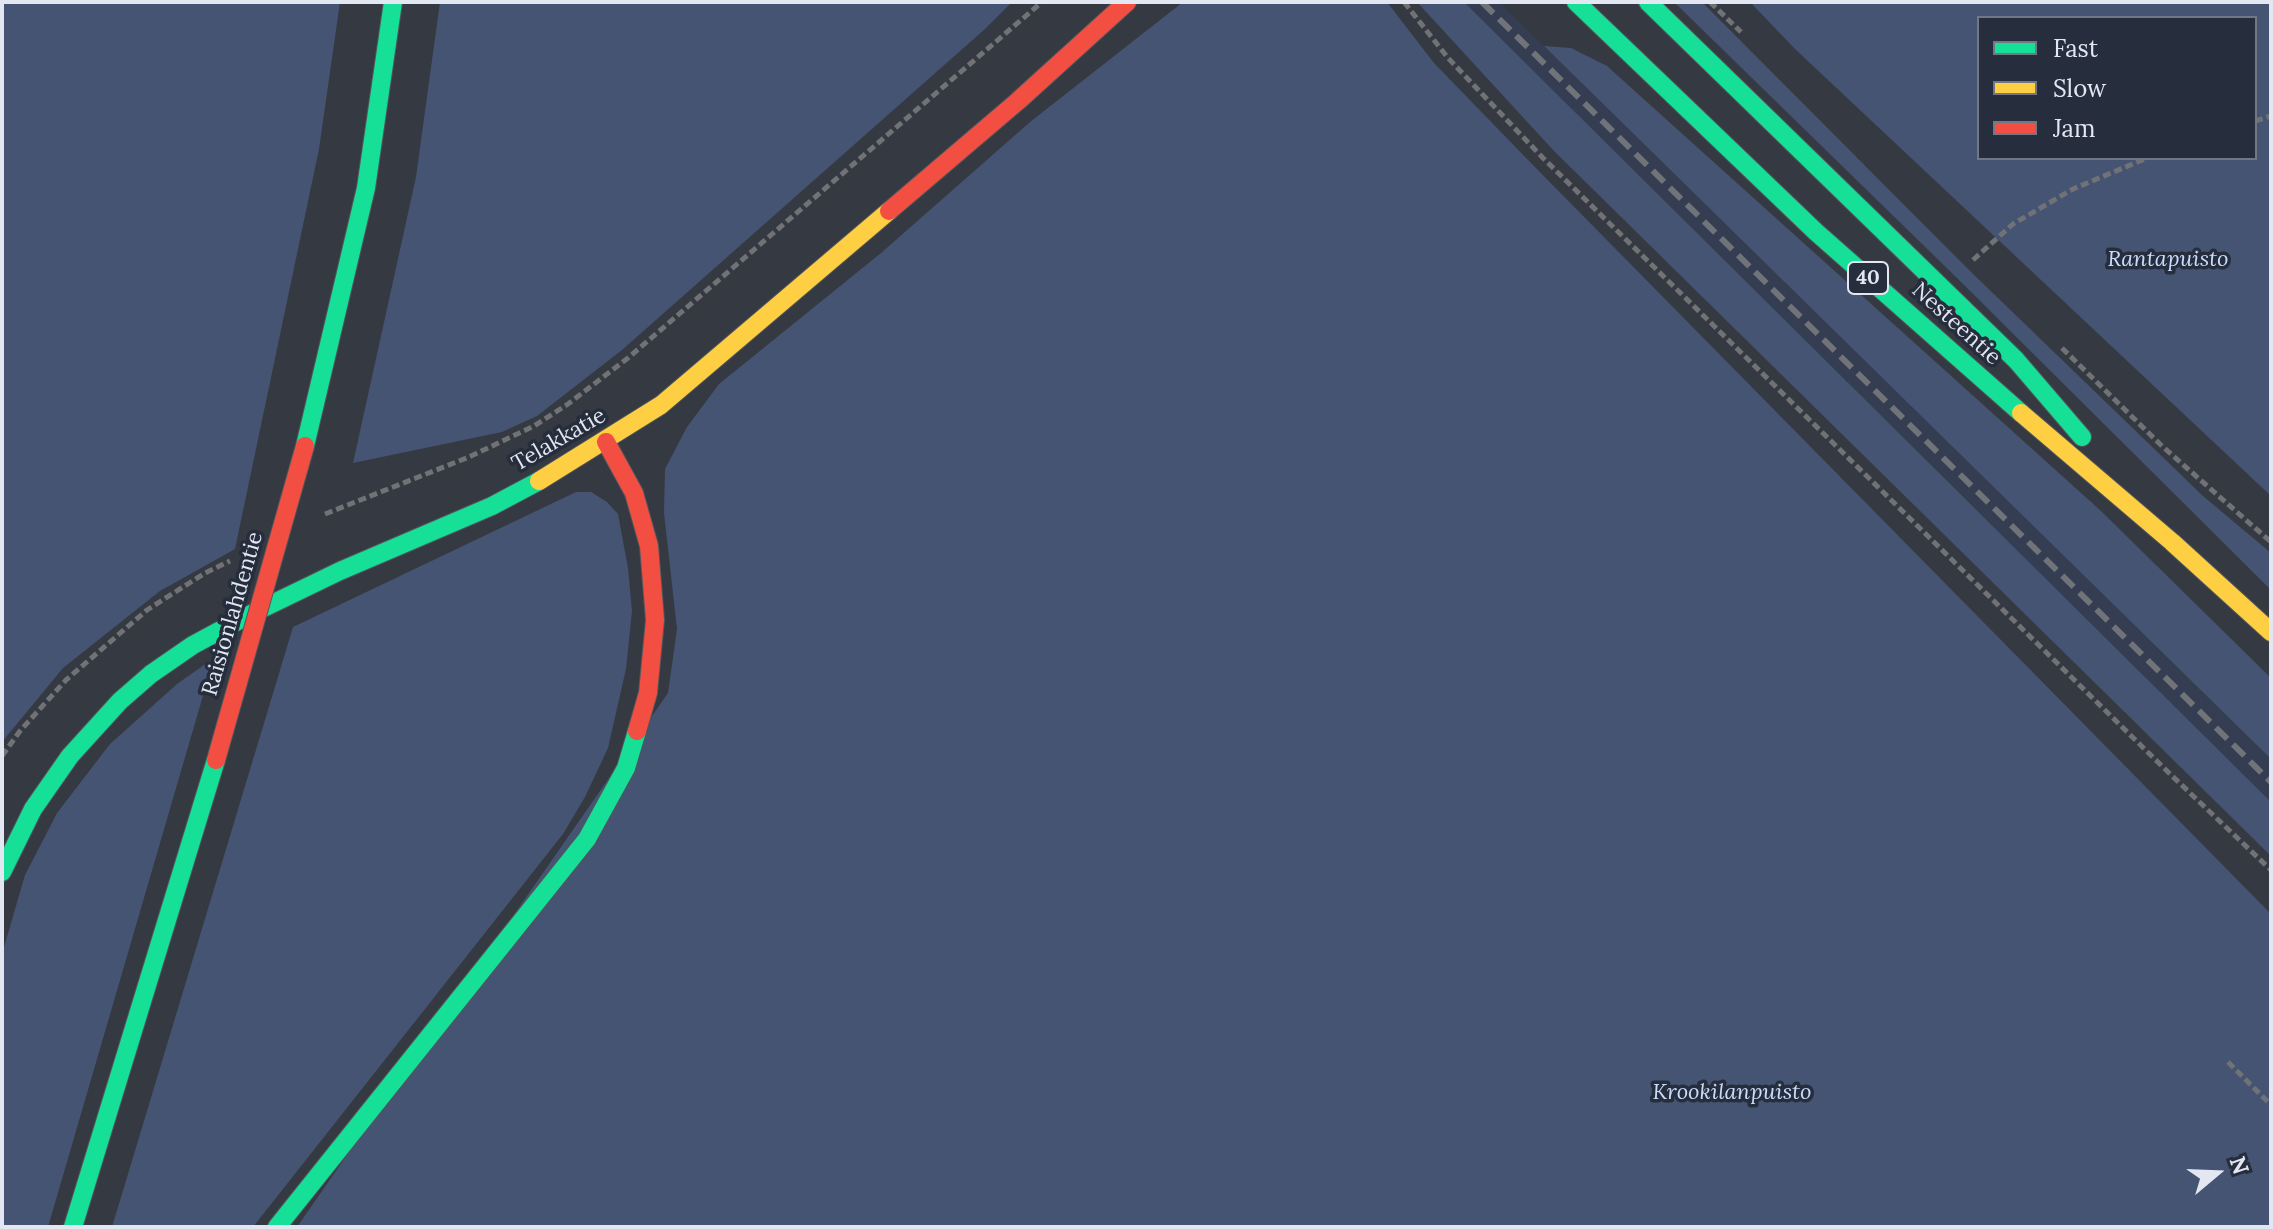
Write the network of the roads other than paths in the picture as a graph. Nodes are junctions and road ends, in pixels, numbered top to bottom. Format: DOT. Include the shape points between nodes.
graph roads {
  1 [pos="393,2"];
  2 [pos="1127,2"];
  3 [pos="1576,2"];
  4 [pos="1648,2"];
  5 [pos="606,442"];
  6 [pos="2172,542"];
  7 [pos="2271,632"];
  8 [pos="2,872"];
  9 [pos="73,1227"];
  10 [pos="277,1227"];
  1 -- 9 [label="main road, Raisionlahdentie, bridge" via="366,188 305,446 216,760"];
  2 -- 5 [label="main road, Telakkatie" via="661,405"];
  3 -- 6 [label="main road, Nesteentie / 40" via="1816,232"];
  4 -- 6 [label="main road, Nesteentie / 40" via="2016,360"];
  5 -- 8 [label="main road, Telakkatie" via="492,506 247,616 161,667 120,701 70,756 33,809"];
  5 -- 10 [label="main road" via="634,493 642,520 655,620 648,693 626,768 587,839"];
  6 -- 7 [label="main road, Nesteentie / 40"];
}
